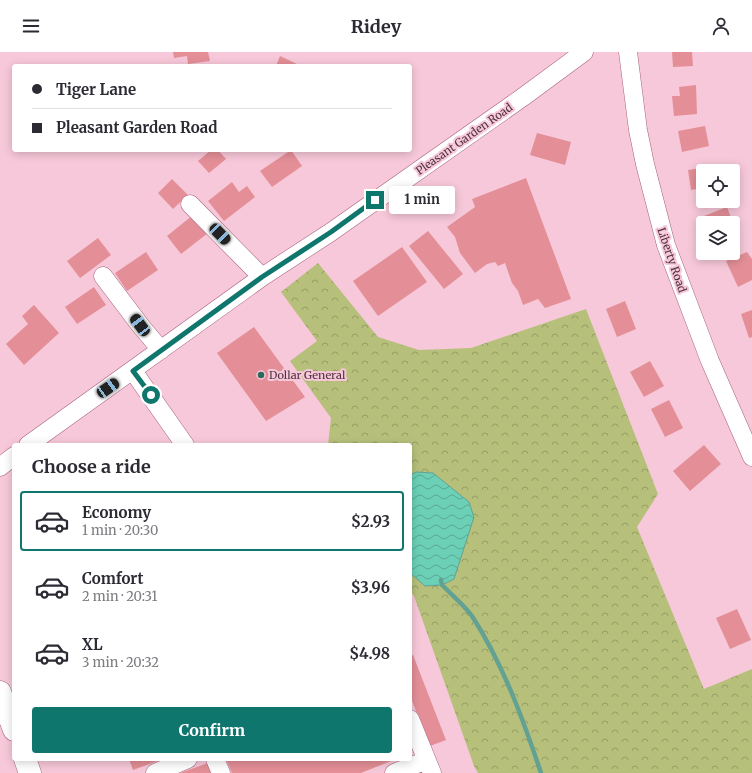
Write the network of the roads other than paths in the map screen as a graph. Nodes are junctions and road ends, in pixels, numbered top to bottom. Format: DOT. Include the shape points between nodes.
graph roads {
  1 [pos="584,52"];
  2 [pos="628,52"];
  3 [pos="190,204"];
  4 [pos="103,276"];
  5 [pos="262,277"];
  6 [pos="161,350"];
  7 [pos="133,371"];
  8 [pos="31,443"];
  9 [pos="185,443"];
  10 [pos="752,457"];
  11 [pos="12,458"];
  12 [pos="0,467"];
  13 [pos="0,692"];
  14 [pos="412,724"];
  15 [pos="12,725"];
  16 [pos="26,761"];
  17 [pos="183,761"];
  18 [pos="216,761"];
  19 [pos="430,766"];
  20 [pos="30,773"];
  21 [pos="155,773"];
  22 [pos="221,773"];
  23 [pos="394,773"];
  1 -- 5 [label="street, Pleasant Garden Road" via="331,232"];
  2 -- 10 [label="street, Liberty Road" via="638,130 666,245 710,361"];
  3 -- 5 [label="street"];
  4 -- 6 [label="street"];
  5 -- 6 [label="street, Pleasant Garden Road"];
  6 -- 7 [label="street, Pleasant Garden Road"];
  7 -- 8 [label="street, Pleasant Garden Road"];
  7 -- 9 [label="street"];
  11 -- 12 [label="street"];
  13 -- 15 [label="highway"];
  14 -- 19 [label="street"];
  16 -- 20 [label="highway"];
  17 -- 21 [label="street"];
  18 -- 22 [label="street"];
  19 -- 23 [label="street"];
}
